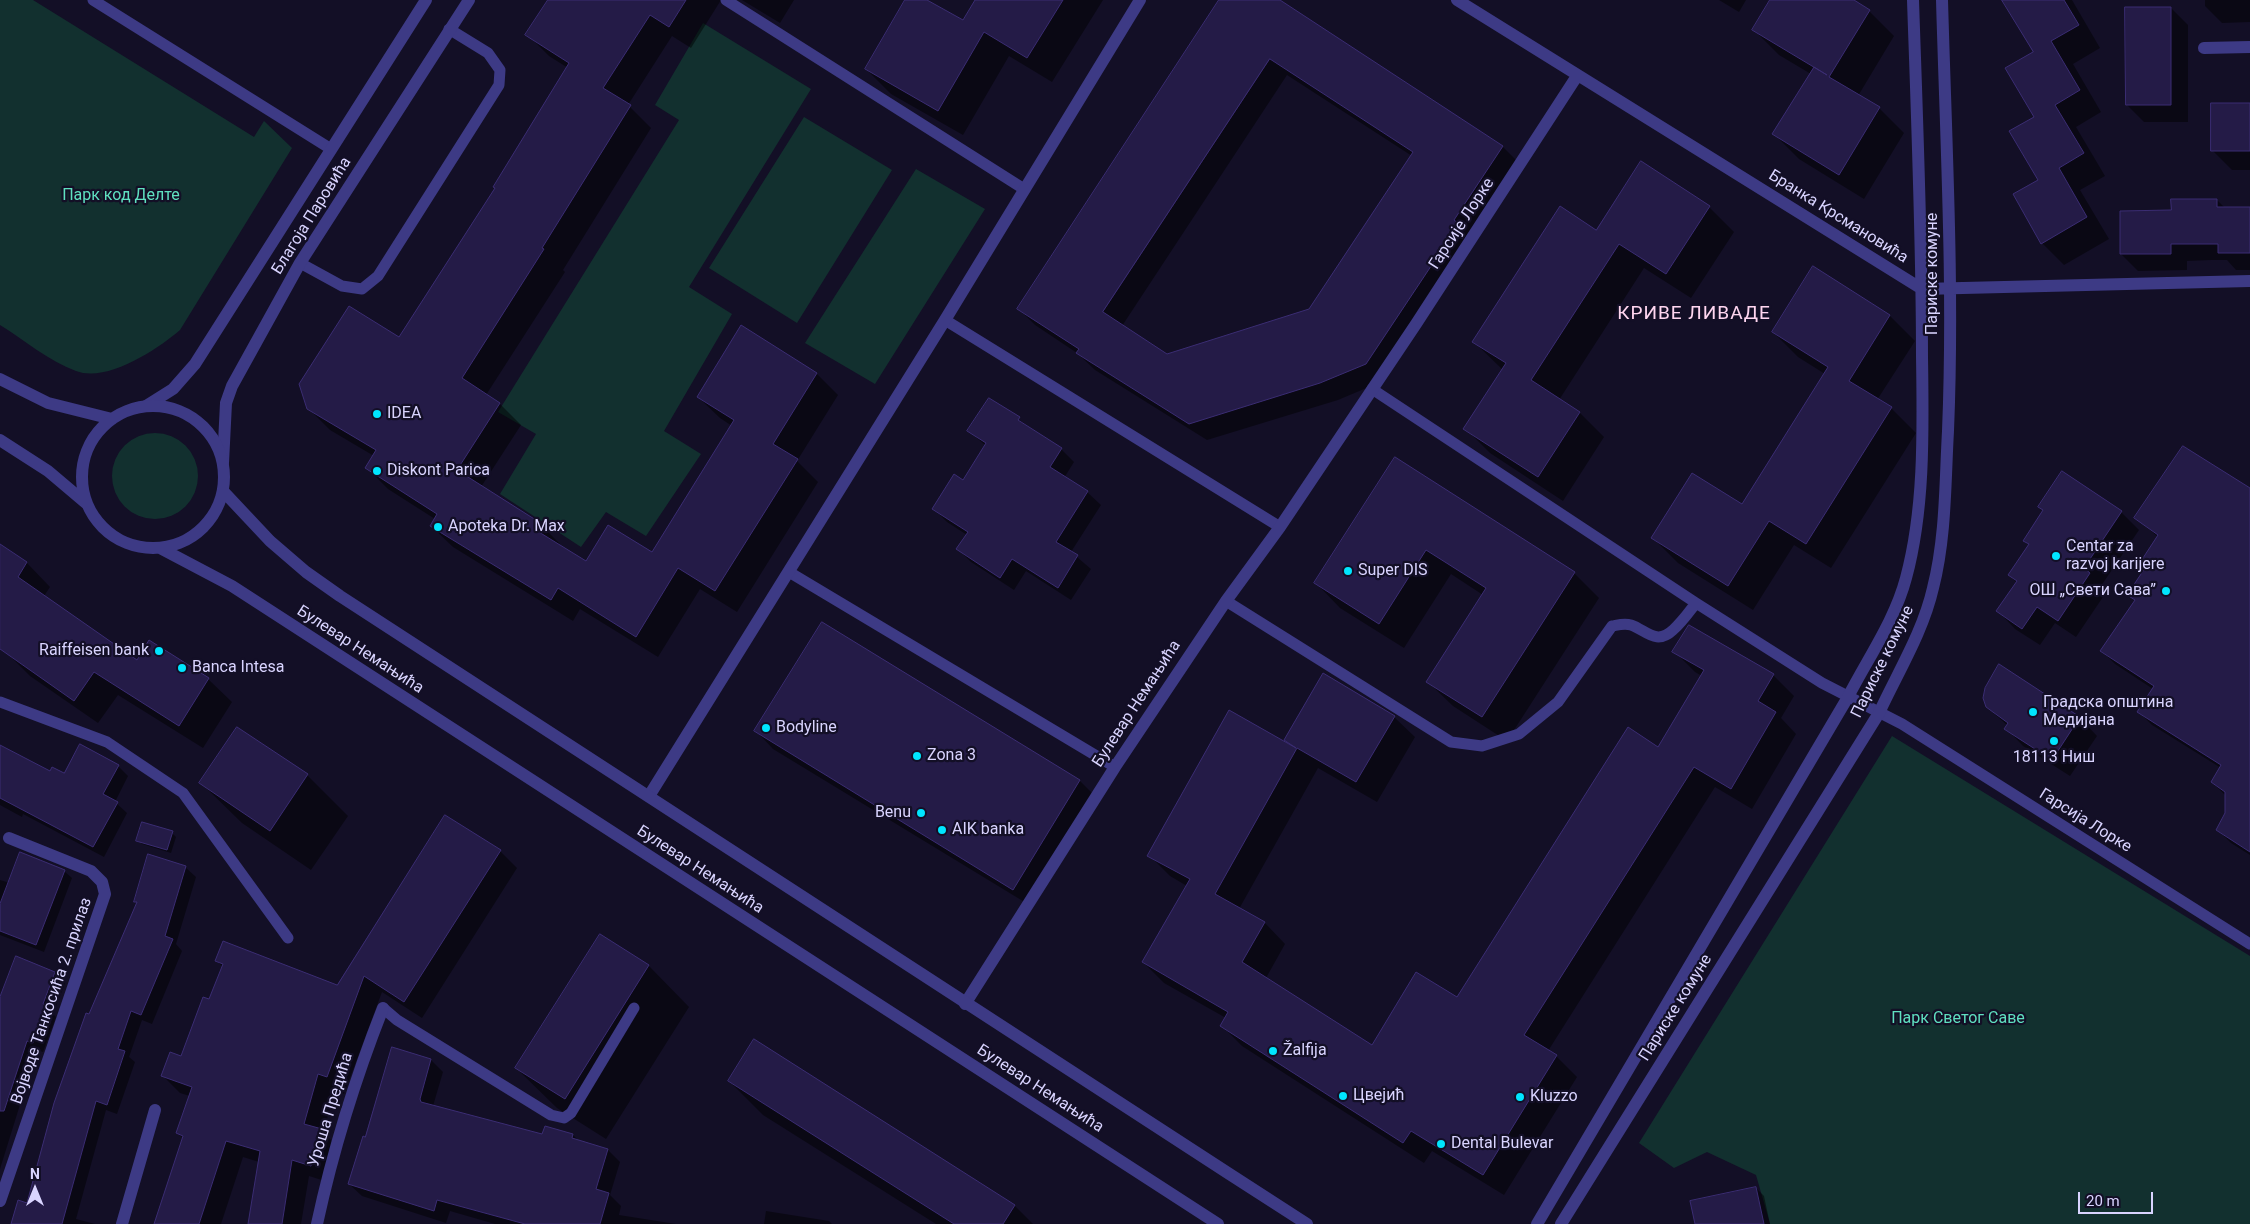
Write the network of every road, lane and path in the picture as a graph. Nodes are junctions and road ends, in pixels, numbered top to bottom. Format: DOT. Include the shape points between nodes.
graph roads {
  1 [pos="93,0"];
  2 [pos="426,0"];
  3 [pos="469,0"];
  4 [pos="726,0"];
  5 [pos="1140,0"];
  6 [pos="1458,0"];
  7 [pos="1914,0"];
  8 [pos="1942,0"];
  9 [pos="450,29"];
  10 [pos="2250,46"];
  11 [pos="2204,48"];
  12 [pos="1578,76"];
  13 [pos="331,149"];
  14 [pos="1024,189"];
  15 [pos="300,263"];
  16 [pos="2250,281"];
  17 [pos="1950,287"];
  18 [pos="1922,288"];
  19 [pos="945,320"];
  20 [pos="0,379"];
  21 [pos="1372,389"];
  22 [pos="146,406"];
  23 [pos="112,419"];
  24 [pos="0,440"];
  25 [pos="223,463"];
  26 [pos="223,490"];
  27 [pos="87,504"];
  28 [pos="1280,527"];
  29 [pos="160,548"];
  30 [pos="789,572"];
  31 [pos="1226,601"];
  32 [pos="1696,604"];
  33 [pos="1848,697"];
  34 [pos="0,702"];
  35 [pos="1879,713"];
  36 [pos="1115,768"];
  37 [pos="650,796"];
  38 [pos="9,838"];
  39 [pos="288,938"];
  40 [pos="2250,944"];
  41 [pos="965,1004"];
  42 [pos="384,1008"];
  43 [pos="634,1008"];
  44 [pos="155,1110"];
  45 [pos="0,1201"];
  46 [pos="122,1224"];
  47 [pos="317,1224"];
  48 [pos="1218,1224"];
  49 [pos="1307,1224"];
  50 [pos="1537,1224"];
  51 [pos="1561,1224"];
  1 -- 13 [label="lane"];
  2 -- 13 [label="street, Благоја Паровића"];
  3 -- 9 [label="street, Благоја Паровића"];
  4 -- 14 [label="lane"];
  5 -- 14 [label="street"];
  6 -- 12 [label="street, Бранка Крсмановића"];
  7 -- 18 [label="street, Париске комуне"];
  8 -- 17 [label="street, Париске комуне"];
  9 -- 15 [label="street, Благоја Паровића"];
  9 -- 15 [label="lane" via="488,53 500,70 499,85 378,276 362,289 342,286"];
  10 -- 11 [label="street"];
  12 -- 18 [label="street, Бранка Крсмановића"];
  12 -- 21 [label="street, Гарсије Лорке"];
  13 -- 22 [label="street, Благоја Паровића" via="195,364 173,389"];
  14 -- 19 [label="street"];
  15 -- 25 [label="street, Благоја Паровића" via="232,386 226,403"];
  16 -- 17 [label="street"];
  17 -- 18 [label="street"];
  17 -- 35 [label="street, Париске комуне" via="1949,406 1940,554 1922,623"];
  18 -- 33 [label="street, Париске комуне" via="1923,401 1913,547 1895,611"];
  19 -- 28 [label="lane"];
  19 -- 30 [label="street"];
  20 -- 23 [label="street" via="48,403"];
  21 -- 28 [label="street, Гарсије Лорке"];
  21 -- 32 [label="lane, Гарсија Лорке"];
  22 -- 23 [label="street"];
  22 -- 25 [label="street" via="167,407 186,414 216,444"];
  23 -- 27 [label="street" via="98,432 82,466"];
  24 -- 27 [label="street" via="48,471"];
  25 -- 26 [label="street"];
  26 -- 29 [label="street" via="218,508 201,530 178,544"];
  26 -- 37 [label="street, Булевар Немањића" via="270,541 320,582"];
  27 -- 29 [label="street" via="104,529 116,538 137,547"];
  28 -- 31 [label="street, Булевар Немањића"];
  29 -- 48 [label="street, Булевар Немањића" via="232,586"];
  30 -- 36 [label="lane"];
  30 -- 37 [label="street"];
  31 -- 32 [label="lane" via="1451,742 1482,746 1519,734 1558,702 1612,626 1631,625 1651,636 1660,636 1672,632"];
  31 -- 36 [label="street, Булевар Немањића"];
  32 -- 33 [label="lane, Гарсија Лорке"];
  33 -- 35 [label="lane, Гарсија Лорке"];
  33 -- 50 [label="street, Париске комуне"];
  34 -- 39 [label="lane" via="106,742 183,792"];
  35 -- 40 [label="lane, Гарсија Лорке" via="1902,724"];
  35 -- 51 [label="street, Париске комуне"];
  36 -- 41 [label="street, Булевар Немањића"];
  37 -- 41 [label="street, Булевар Немањића"];
  38 -- 45 [label="street, Војводе Танкосића 2. прилаз" via="91,871 102,882 105,894"];
  41 -- 49 [label="street, Булевар Немањића"];
  42 -- 43 [label="lane" via="397,1020 551,1115 564,1118 571,1112"];
  42 -- 47 [label="street, Уроша Предића" via="344,1114"];
  44 -- 46 [label="street"];
}
